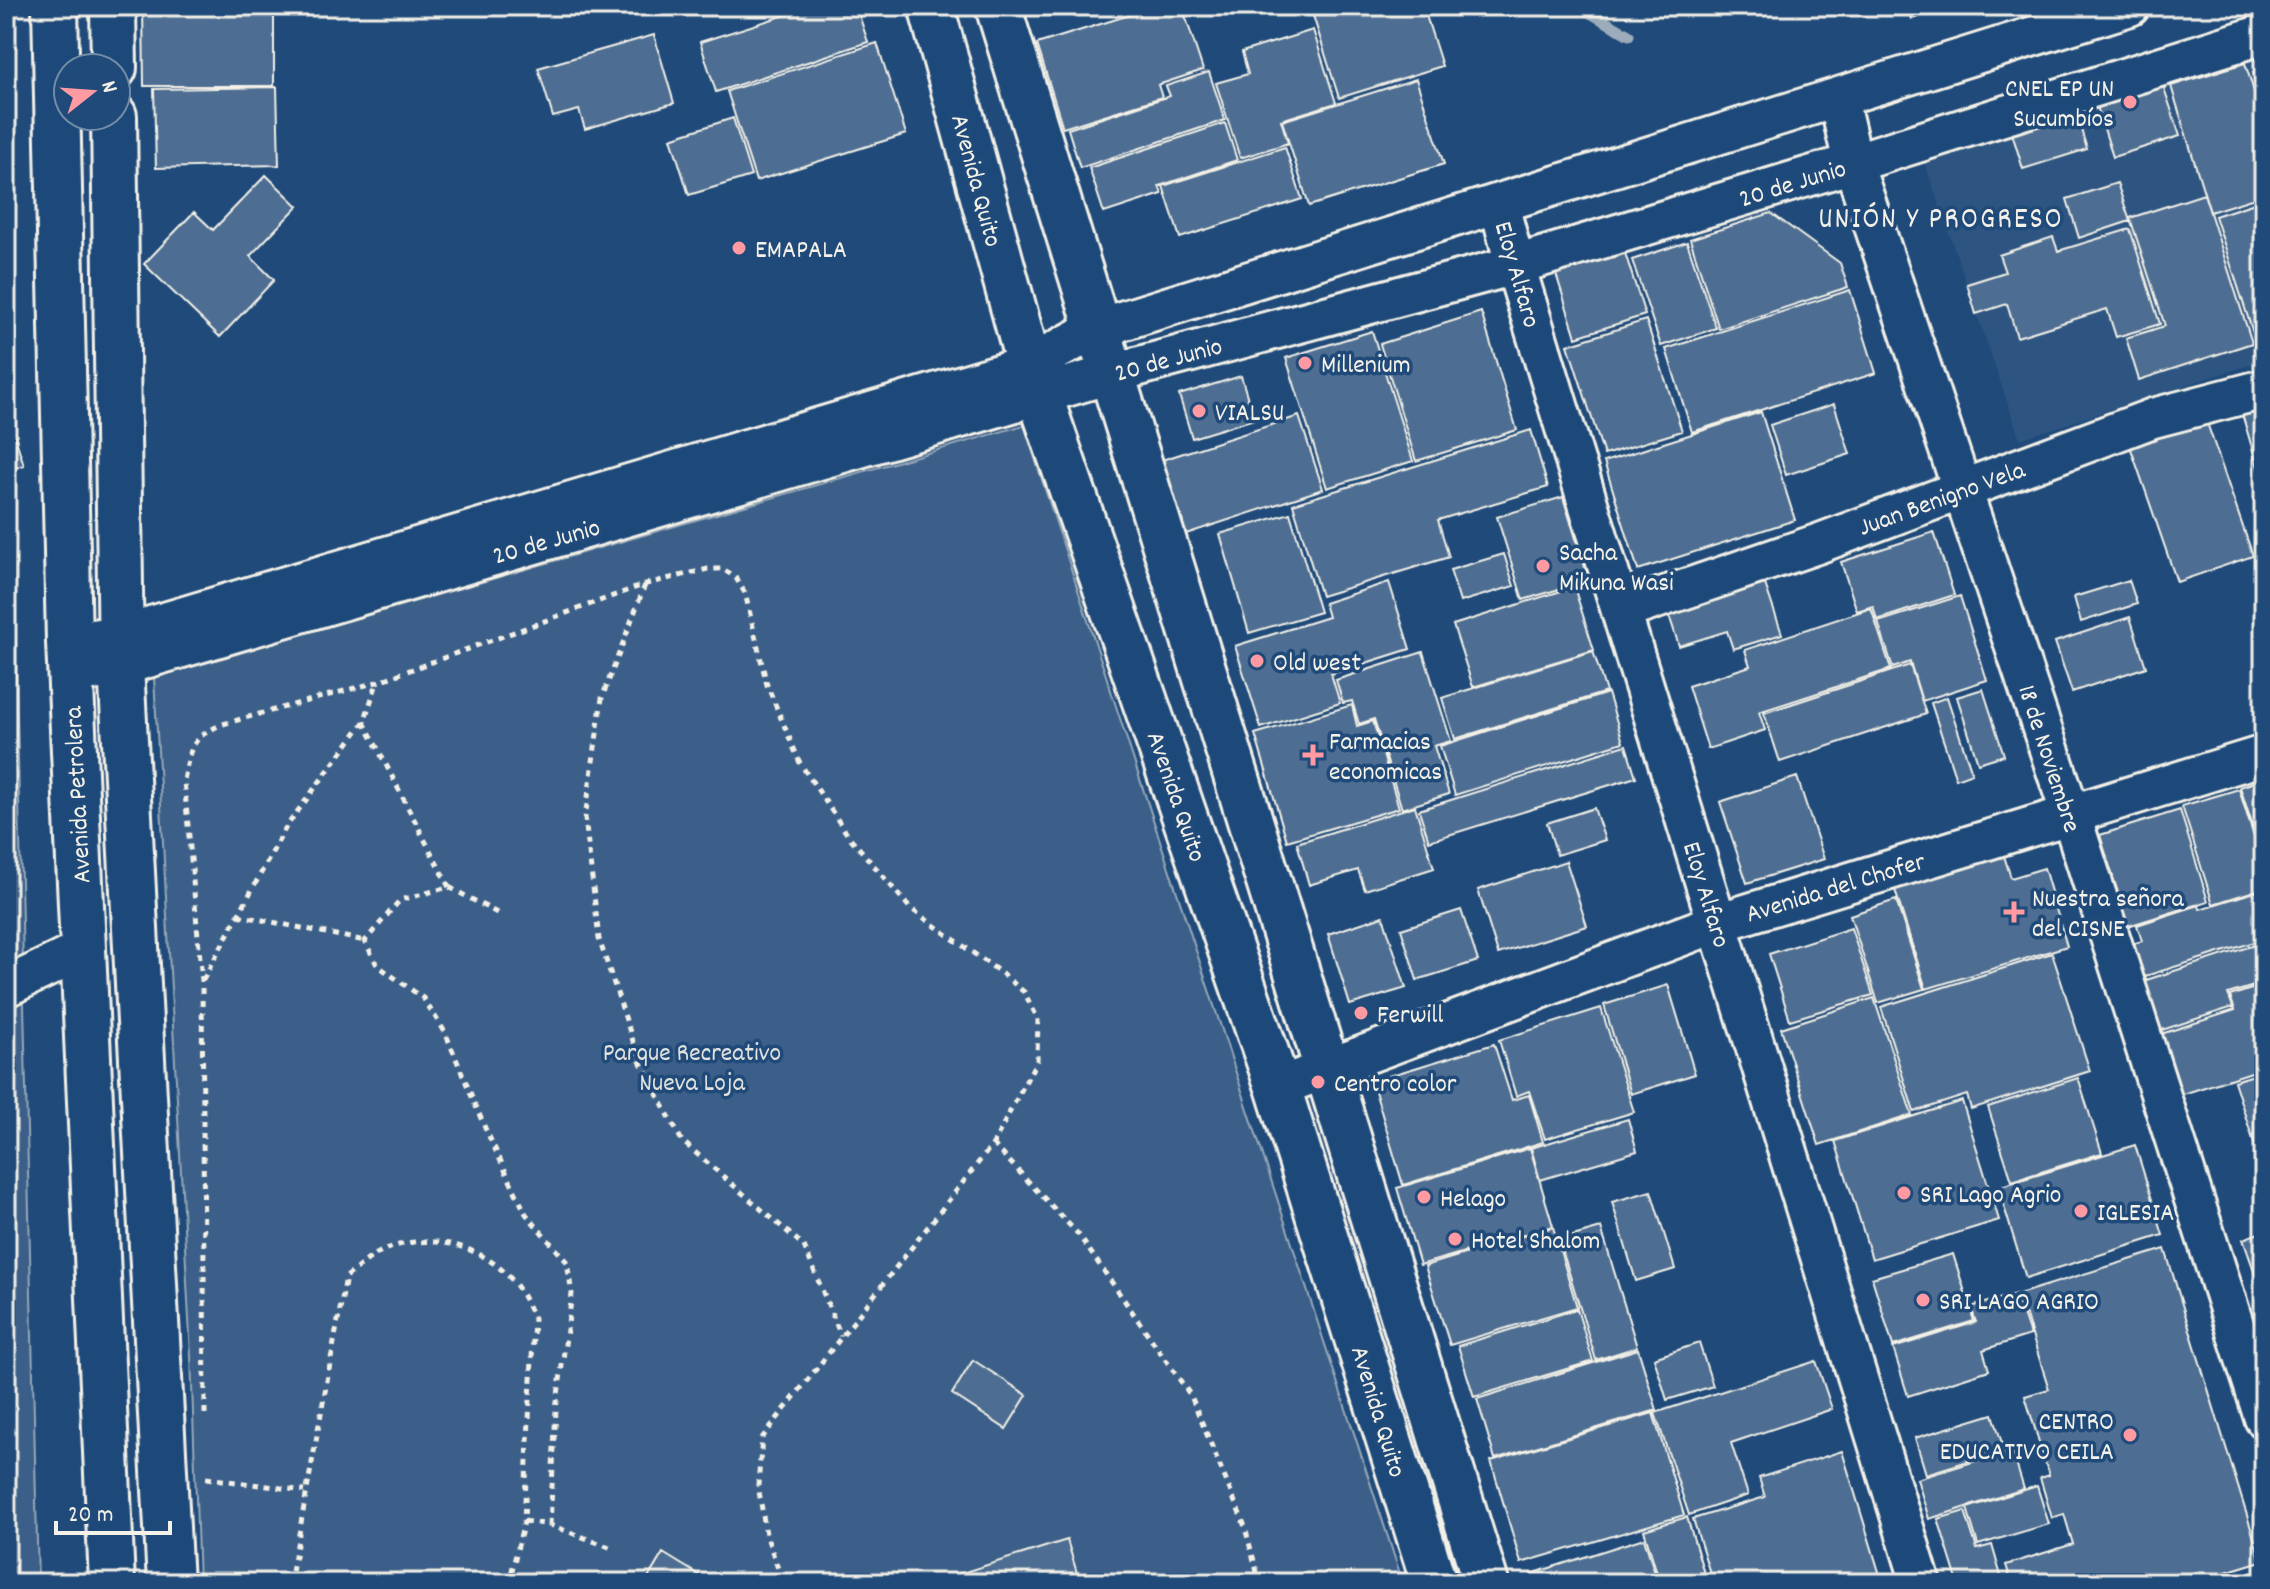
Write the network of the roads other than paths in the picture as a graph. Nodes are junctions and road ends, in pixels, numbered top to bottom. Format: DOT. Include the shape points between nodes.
graph roads {
  1 [pos="55,6"];
  2 [pos="113,6"];
  3 [pos="931,6"];
  4 [pos="998,6"];
  5 [pos="2130,6"];
  6 [pos="2264,34"];
  7 [pos="114,52"];
  8 [pos="1838,98"];
  9 [pos="114,132"];
  10 [pos="1853,163"];
  11 [pos="1499,204"];
  12 [pos="1515,265"];
  13 [pos="1096,329"];
  14 [pos="1110,374"];
  15 [pos="1034,380"];
  16 [pos="2264,389"];
  17 [pos="1963,490"];
  18 [pos="1621,611"];
  19 [pos="121,650"];
  20 [pos="69,659"];
  21 [pos="2264,755"];
  22 [pos="2070,812"];
  23 [pos="1717,923"];
  24 [pos="83,950"];
  25 [pos="6,987"];
  26 [pos="1328,1067"];
  27 [pos="1278,1087"];
  28 [pos="2252,1337"];
  29 [pos="2264,1418"];
  30 [pos="112,1583"];
  31 [pos="170,1583"];
  32 [pos="1434,1583"];
  33 [pos="1486,1583"];
  34 [pos="1921,1583"];
  1 -- 20 [label="main road, Avenida Petrolera"];
  2 -- 7 [label="main road"];
  3 -- 15 [label="main road, Avenida Quito"];
  4 -- 13 [label="main road, Avenida Quito"];
  5 -- 8 [label="street, 20 de Junio"];
  6 -- 10 [label="street, 20 de Junio"];
  8 -- 10 [label="street, 18 de Noviembre"];
  8 -- 11 [label="street, 20 de Junio"];
  9 -- 19 [label="main road, Avenida Petrolera"];
  10 -- 12 [label="street, 20 de Junio"];
  10 -- 17 [label="street, 18 de Noviembre"];
  11 -- 12 [label="street, Eloy Alfaro"];
  11 -- 13 [label="street, 20 de Junio"];
  12 -- 14 [label="street, 20 de Junio"];
  12 -- 18 [label="street, Eloy Alfaro"];
  13 -- 14 [label="main road, Avenida Quito"];
  13 -- 15 [label="street, 20 de Junio"];
  14 -- 15 [label="street, 20 de Junio"];
  14 -- 26 [label="main road, Avenida Quito"];
  15 -- 19 [label="street, 20 de Junio"];
  15 -- 27 [label="main road, Avenida Quito"];
  16 -- 17 [label="street, Juan Benigno Vela" via="2153,418"];
  17 -- 18 [label="street, Juan Benigno Vela"];
  17 -- 22 [label="street, 18 de Noviembre"];
  18 -- 23 [label="street, Eloy Alfaro"];
  19 -- 20 [label="street, 20 de Junio"];
  19 -- 31 [label="main road, Avenida Petrolera"];
  20 -- 24 [label="main road, Avenida Petrolera"];
  21 -- 22 [label="street, Avenida del Chofer"];
  22 -- 23 [label="street, Avenida del Chofer"];
  22 -- 28 [label="street, 18 de Noviembre"];
  23 -- 26 [label="street, Avenida del Chofer"];
  23 -- 34 [label="street, Eloy Alfaro"];
  24 -- 25 [label="street"];
  24 -- 30 [label="main road, Avenida Petrolera"];
  26 -- 27 [label="street, Avenida del Chofer"];
  26 -- 33 [label="main road, Avenida Quito"];
  27 -- 32 [label="main road, Avenida Quito"];
  28 -- 29 [label="street, 18 de Noviembre"];
}
